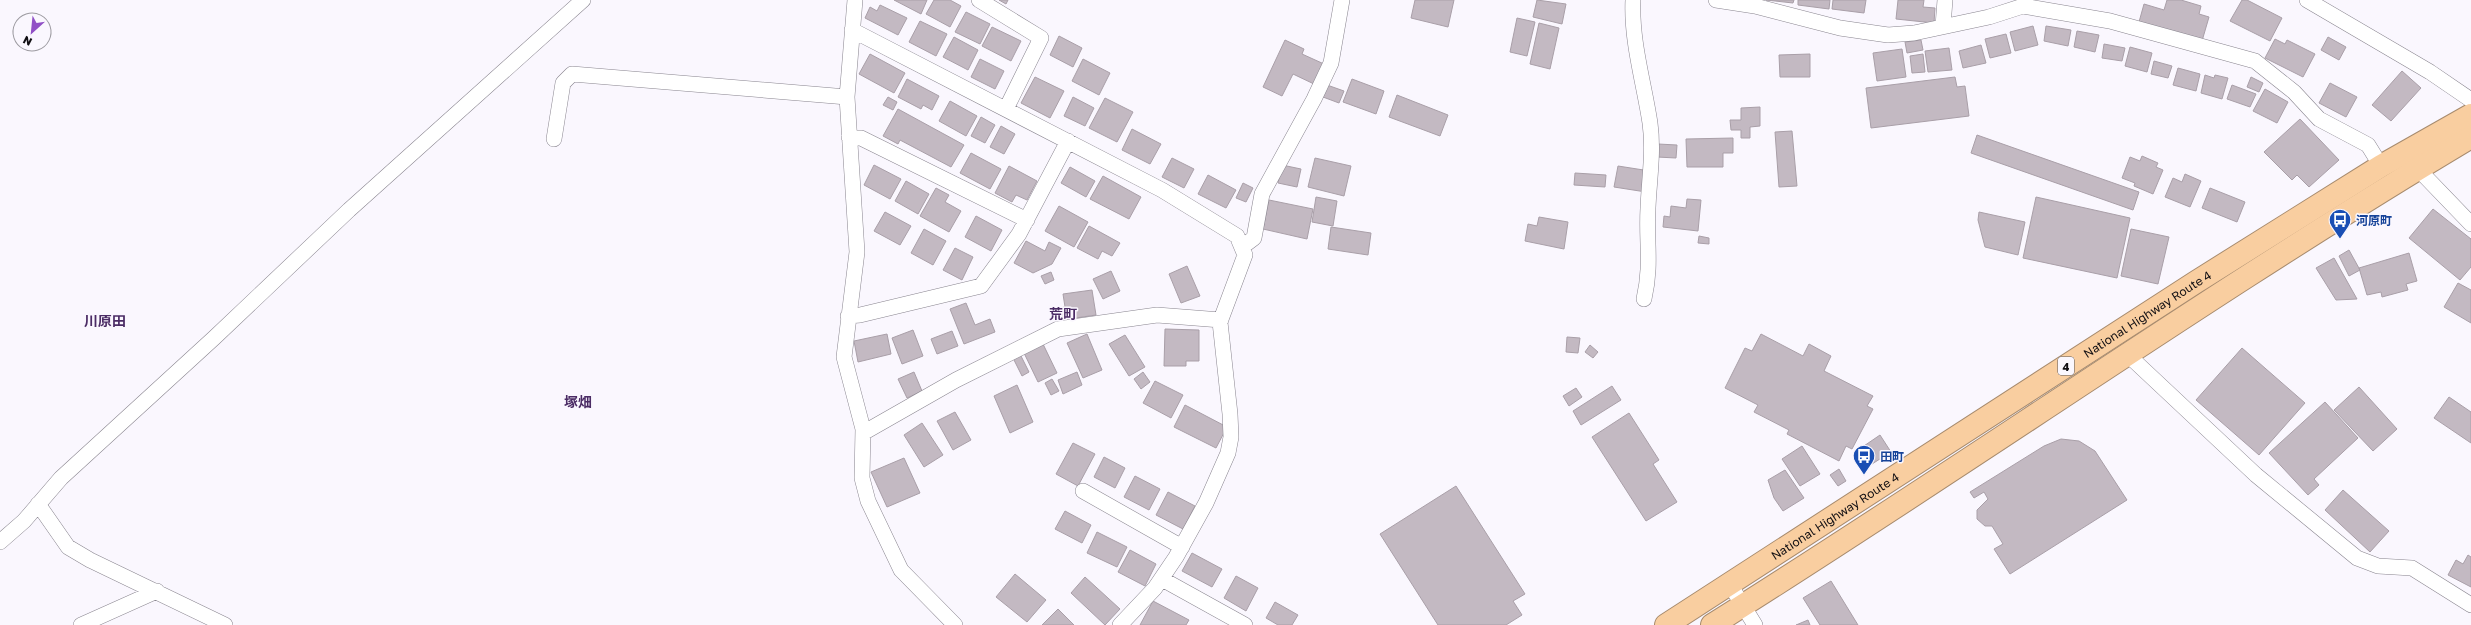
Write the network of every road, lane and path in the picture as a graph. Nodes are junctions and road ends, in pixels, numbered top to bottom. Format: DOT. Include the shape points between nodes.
graph roads {
  1 [pos="584,0"];
  2 [pos="855,0"];
  3 [pos="979,0"];
  4 [pos="1342,0"];
  5 [pos="1633,0"];
  6 [pos="1716,0"];
  7 [pos="1945,0"];
  8 [pos="2307,0"];
  9 [pos="1943,26"];
  10 [pos="852,30"];
  11 [pos="847,97"];
  12 [pos="2471,100"];
  13 [pos="1006,109"];
  14 [pos="2471,115"];
  15 [pos="849,137"];
  16 [pos="2471,137"];
  17 [pos="554,139"];
  18 [pos="1068,141"];
  19 [pos="2381,166"];
  20 [pos="2418,169"];
  21 [pos="1027,220"];
  22 [pos="2471,224"];
  23 [pos="1242,247"];
  24 [pos="1644,299"];
  25 [pos="848,316"];
  26 [pos="1221,320"];
  27 [pos="2127,354"];
  28 [pos="863,433"];
  29 [pos="1083,491"];
  30 [pos="38,504"];
  31 [pos="0,542"];
  32 [pos="1182,547"];
  33 [pos="1162,579"];
  34 [pos="1729,583"];
  35 [pos="157,591"];
  36 [pos="1744,605"];
  37 [pos="2471,605"];
  38 [pos="87,624"];
  39 [pos="225,625"];
  40 [pos="955,625"];
  41 [pos="1120,625"];
  42 [pos="1245,625"];
  43 [pos="1666,625"];
  44 [pos="1712,625"];
  45 [pos="1755,625"];
  1 -- 30 [label="street" via="349,210 61,478"];
  2 -- 10 [label="street"];
  3 -- 13 [label="street" via="1041,38"];
  4 -- 23 [label="street" via="1331,63 1262,194 1254,238"];
  5 -- 24 [label="street" via="1635,31 1650,124 1652,158 1648,209 1649,274"];
  6 -- 9 [label="street" via="1755,6 1868,33 1914,33"];
  7 -- 9 [label="street"];
  8 -- 12 [label="street" via="2430,72"];
  9 -- 19 [label="street" via="1989,17 2023,6 2110,21 2185,43 2247,57 2294,92 2319,119 2368,145"];
  10 -- 11 [label="street"];
  10 -- 13 [label="street"];
  11 -- 15 [label="street"];
  11 -- 17 [label="street" via="572,74 563,82"];
  13 -- 18 [label="street"];
  14 -- 19 [label="highway, National Highway Route 4 / 4"];
  15 -- 21 [label="street" via="861,138"];
  15 -- 25 [label="street" via="857,252"];
  16 -- 20 [label="highway, National Highway Route 4 / 4"];
  18 -- 21 [label="street"];
  18 -- 23 [label="street" via="1162,190 1237,236"];
  19 -- 34 [label="highway, National Highway Route 4 / 4"];
  20 -- 22 [label="street"];
  20 -- 27 [label="highway, National Highway Route 4 / 4"];
  21 -- 25 [label="street" via="981,286"];
  23 -- 26 [label="street" via="1245,255"];
  25 -- 28 [label="street" via="844,357"];
  26 -- 28 [label="street" via="1157,315 1058,329 956,380"];
  26 -- 32 [label="street" via="1219,331 1231,437 1228,453 1206,503"];
  27 -- 36 [label="highway, National Highway Route 4 / 4"];
  27 -- 37 [label="street" via="2256,475 2357,558 2378,566 2412,568"];
  28 -- 40 [label="street" via="862,478 868,501 883,535 902,570"];
  29 -- 32 [label="street"];
  30 -- 31 [label="street"];
  30 -- 35 [label="street" via="68,547"];
  32 -- 33 [label="street"];
  33 -- 41 [label="street"];
  33 -- 42 [label="street"];
  34 -- 36 [label="street"];
  34 -- 43 [label="highway, National Highway Route 4 / 4"];
  35 -- 38 [label="street"];
  35 -- 39 [label="street"];
  36 -- 44 [label="highway, National Highway Route 4 / 4"];
  36 -- 45 [label="street"];
}
